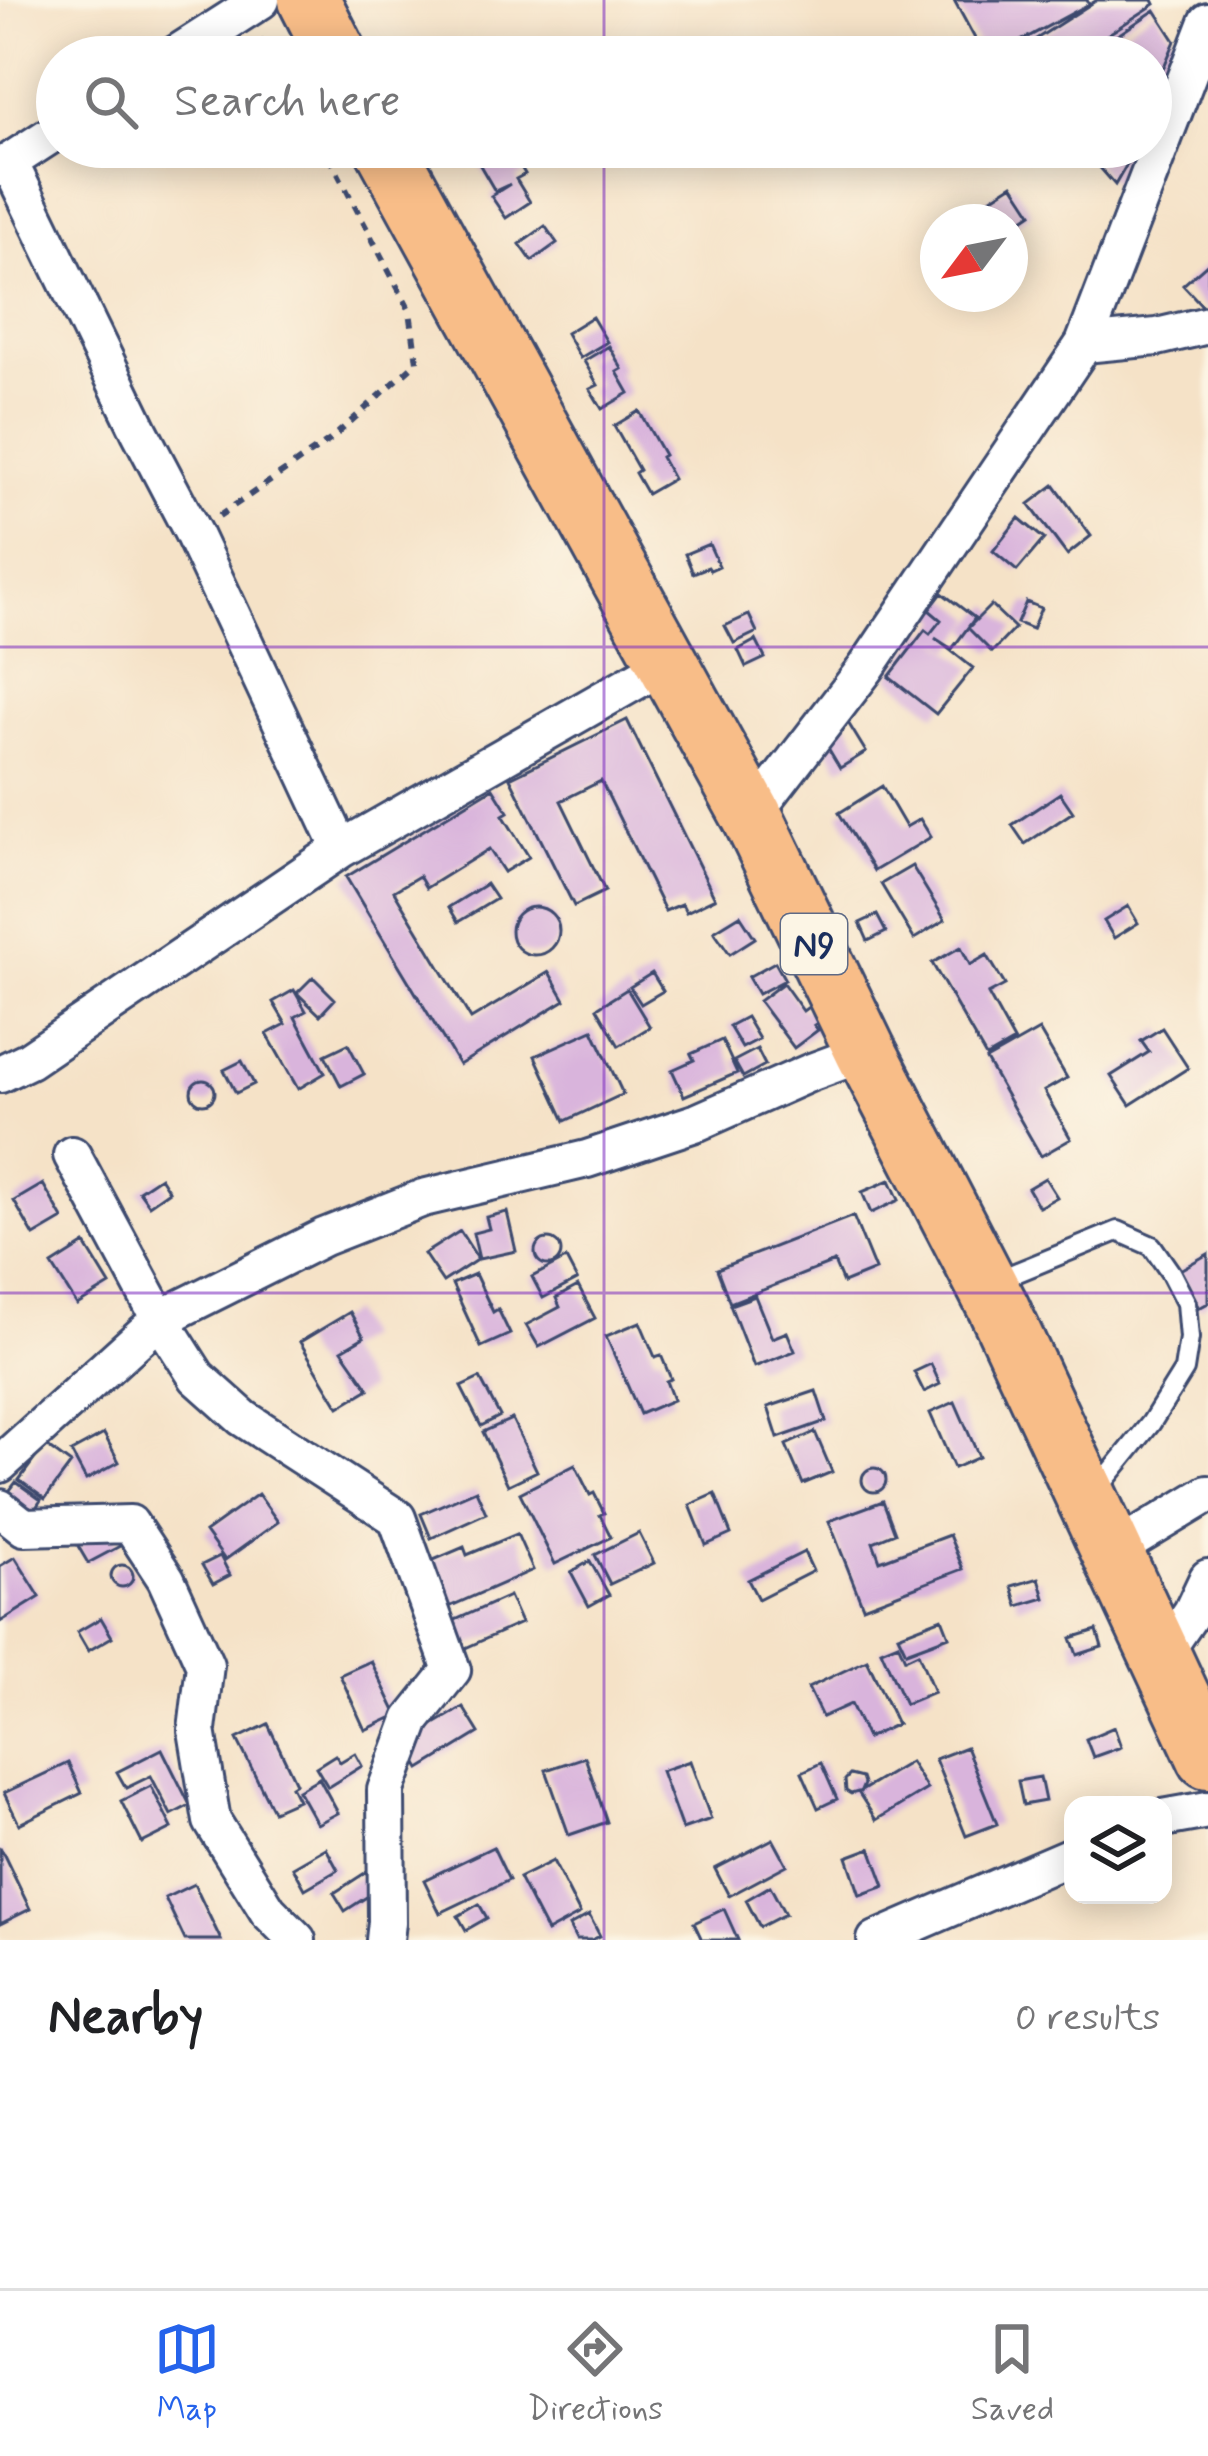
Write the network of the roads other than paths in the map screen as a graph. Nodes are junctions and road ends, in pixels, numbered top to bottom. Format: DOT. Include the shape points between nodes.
graph roads {
  1 [pos="309,0"];
  2 [pos="246,4"];
  3 [pos="1208,22"];
  4 [pos="201,36"];
  5 [pos="327,36"];
  6 [pos="1172,115"];
  7 [pos="36,145"];
  8 [pos="5,165"];
  9 [pos="397,168"];
  10 [pos="1152,168"];
  11 [pos="1208,325"];
  12 [pos="1084,344"];
  13 [pos="667,663"];
  14 [pos="752,816"];
  15 [pos="341,849"];
  16 [pos="866,1052"];
  17 [pos="0,1074"];
  18 [pos="72,1155"];
  19 [pos="986,1285"];
  20 [pos="160,1319"];
  21 [pos="0,1464"];
  22 [pos="1208,1494"];
  23 [pos="0,1508"];
  24 [pos="1100,1527"];
  25 [pos="1208,1578"];
  26 [pos="1161,1658"];
  27 [pos="1208,1758"];
  28 [pos="1208,1810"];
  29 [pos="1172,1816"];
  30 [pos="1064,1859"];
  31 [pos="297,1940"];
  32 [pos="385,1940"];
  33 [pos="876,1940"];
  1 -- 5 [label="highway"];
  2 -- 4 [label="street"];
  3 -- 6 [label="street"];
  7 -- 8 [label="street"];
  8 -- 15 [label="street" via="193,533"];
  9 -- 13 [label="highway, N9"];
  10 -- 12 [label="street"];
  11 -- 12 [label="street"];
  12 -- 14 [label="street" via="866,668"];
  13 -- 14 [label="highway, N9"];
  13 -- 15 [label="street"];
  14 -- 16 [label="highway, N9"];
  15 -- 17 [label="street"];
  16 -- 19 [label="highway, N9"];
  16 -- 20 [label="street" via="610,1152 423,1198"];
  18 -- 20 [label="street"];
  19 -- 24 [label="highway, N9"];
  19 -- 24 [label="lane" via="1118,1231 1152,1246 1186,1304 1184,1370"];
  20 -- 21 [label="street"];
  20 -- 32 [label="street" via="196,1377 243,1418 397,1518 452,1670 412,1720 386,1790"];
  22 -- 24 [label="street"];
  23 -- 31 [label="street" via="24,1527 130,1524 206,1665 197,1730 212,1821 268,1910"];
  24 -- 26 [label="highway, N9"];
  25 -- 26 [label="street"];
  26 -- 27 [label="highway, N9"];
  28 -- 29 [label="street"];
  30 -- 33 [label="street"];
}
